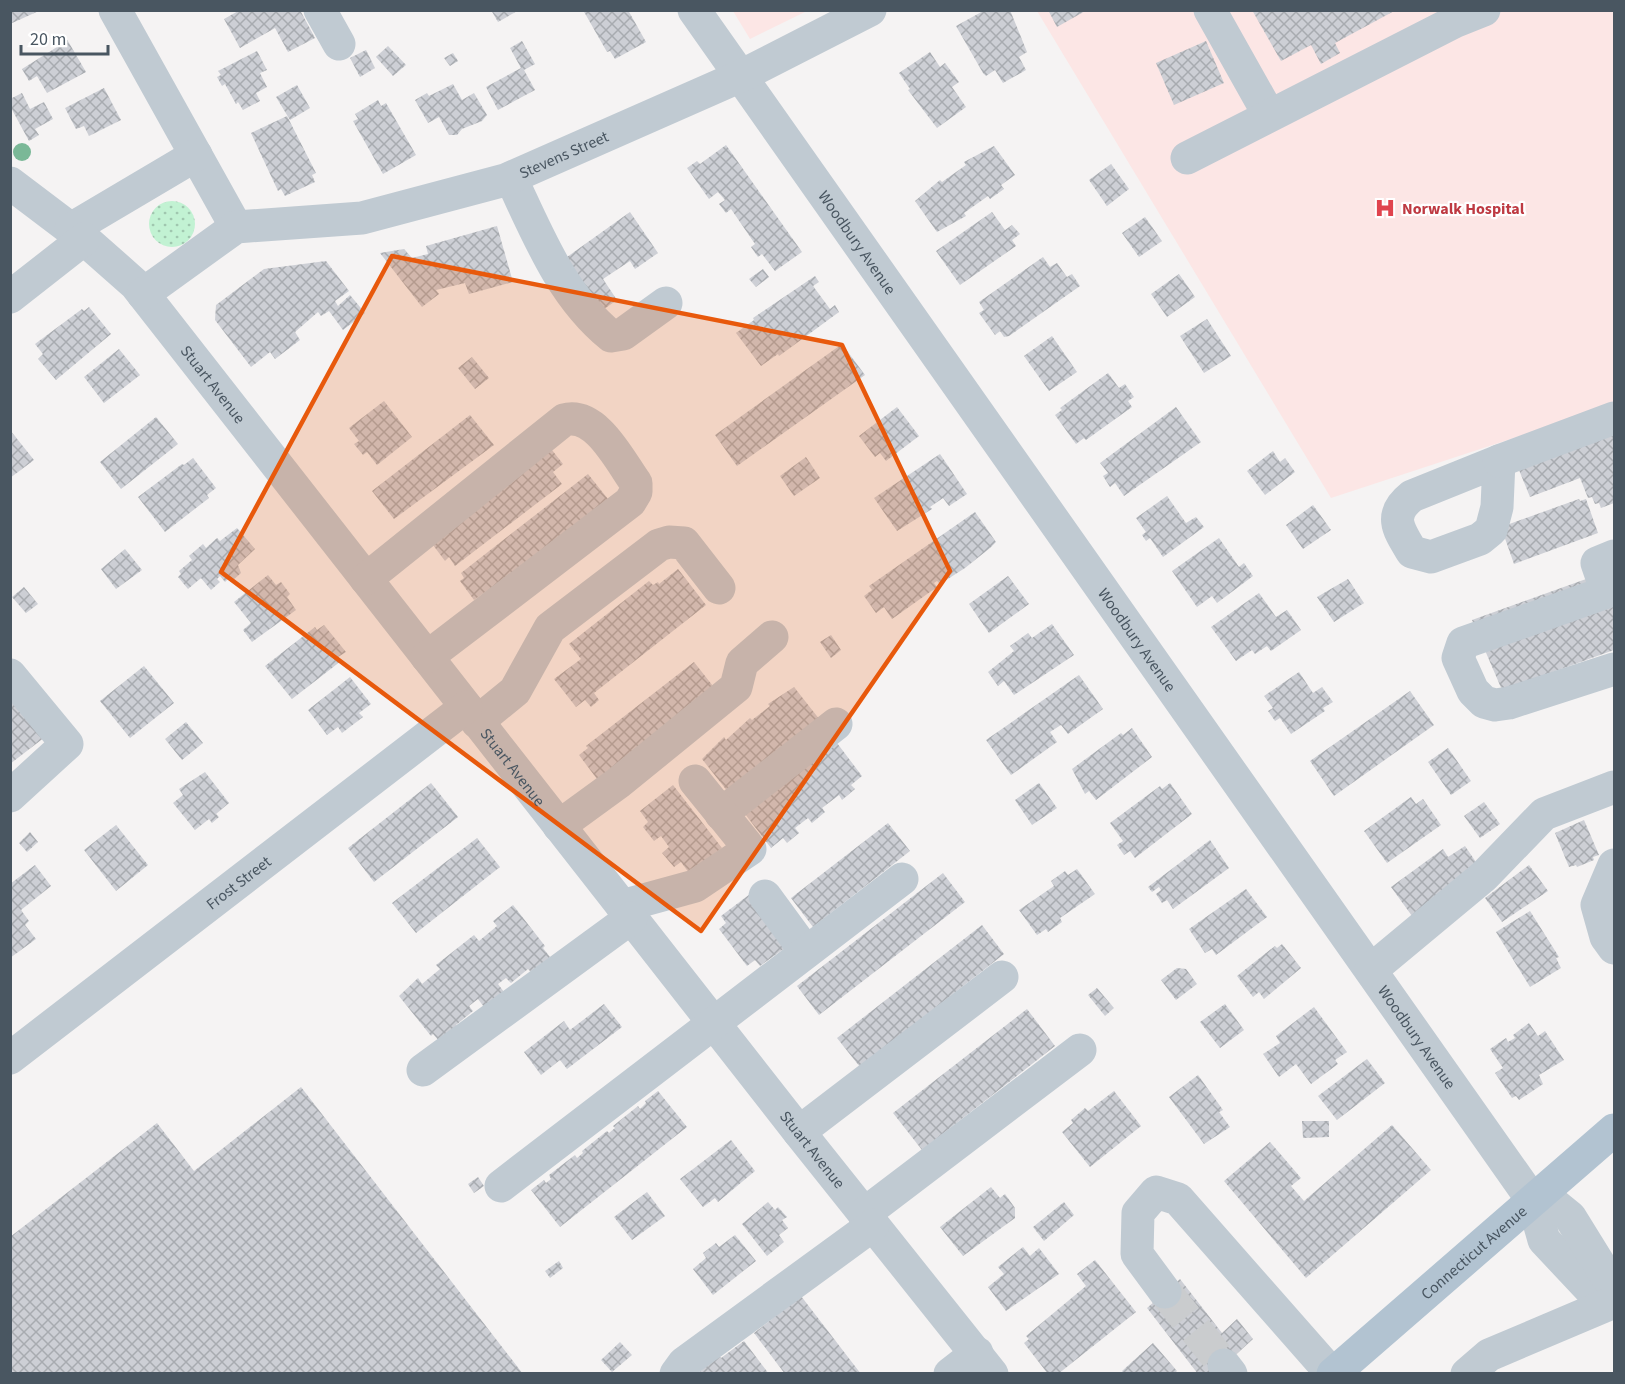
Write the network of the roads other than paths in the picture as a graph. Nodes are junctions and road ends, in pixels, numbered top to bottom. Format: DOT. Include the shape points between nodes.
graph roads {
  1 [pos="115,10"];
  2 [pos="320,10"];
  3 [pos="694,10"];
  4 [pos="870,10"];
  5 [pos="1210,10"];
  6 [pos="1484,10"];
  7 [pos="339,44"];
  8 [pos="741,76"];
  9 [pos="1269,115"];
  10 [pos="196,155"];
  11 [pos="1187,158"];
  12 [pos="511,178"];
  13 [pos="10,183"];
  14 [pos="237,227"];
  15 [pos="77,234"];
  16 [pos="143,294"];
  17 [pos="10,297"];
  18 [pos="666,303"];
  19 [pos="1614,418"];
  20 [pos="1499,461"];
  21 [pos="1614,556"];
  22 [pos="366,579"];
  23 [pos="719,588"];
  24 [pos="772,638"];
  25 [pos="426,657"];
  26 [pos="1614,669"];
  27 [pos="10,675"];
  28 [pos="471,715"];
  29 [pos="836,724"];
  30 [pos="695,781"];
  31 [pos="1614,787"];
  32 [pos="10,796"];
  33 [pos="721,814"];
  34 [pos="559,826"];
  35 [pos="1614,865"];
  36 [pos="902,879"];
  37 [pos="765,896"];
  38 [pos="627,912"];
  39 [pos="1614,948"];
  40 [pos="806,952"];
  41 [pos="1371,970"];
  42 [pos="1002,977"];
  43 [pos="714,1023"];
  44 [pos="1080,1050"];
  45 [pos="10,1058"];
  46 [pos="423,1070"];
  47 [pos="1614,1130"];
  48 [pos="799,1132"];
  49 [pos="501,1186"];
  50 [pos="1533,1201"];
  51 [pos="869,1220"];
  52 [pos="1614,1288"];
  53 [pos="1165,1292"];
  54 [pos="1614,1300"];
  55 [pos="985,1363"];
  56 [pos="676,1374"];
  57 [pos="950,1374"];
  58 [pos="1333,1374"];
  59 [pos="1467,1374"];
  1 -- 10 [label="street"];
  2 -- 7 [label="street"];
  3 -- 8 [label="street, Woodbury Avenue"];
  4 -- 8 [label="street, Stevens Street"];
  5 -- 9 [label="street"];
  6 -- 9 [label="street"];
  8 -- 12 [label="street, Stevens Street"];
  8 -- 41 [label="street, Woodbury Avenue"];
  9 -- 11 [label="street"];
  10 -- 14 [label="street"];
  10 -- 15 [label="street"];
  12 -- 14 [label="street, Stevens Street" via="362,218"];
  12 -- 18 [label="street" via="548,260 570,292 611,336 623,334"];
  13 -- 15 [label="street, Stuart Avenue"];
  14 -- 16 [label="street"];
  15 -- 16 [label="street, Stuart Avenue"];
  15 -- 17 [label="street"];
  16 -- 22 [label="street, Stuart Avenue"];
  19 -- 20 [label="street"];
  20 -- 20 [label="street" via="1497,507 1491,530 1480,539 1431,557 1412,552 1396,516 1400,504 1412,495"];
  21 -- 26 [label="street" via="1597,563 1607,592 1463,643 1458,658 1473,692 1484,702 1495,705"];
  22 -- 25 [label="street, Stuart Avenue"];
  22 -- 25 [label="street" via="564,420 574,417 587,421 602,437 636,483 630,502"];
  23 -- 28 [label="street, Frost Street" via="684,543 659,545 550,628 515,691"];
  24 -- 34 [label="street" via="742,663 736,687"];
  25 -- 28 [label="street, Stuart Avenue"];
  27 -- 32 [label="street" via="67,744"];
  28 -- 34 [label="street, Stuart Avenue"];
  28 -- 45 [label="street, Frost Street"];
  29 -- 33 [label="street"];
  30 -- 33 [label="street"];
  31 -- 41 [label="street" via="1544,814 1484,876"];
  33 -- 38 [label="street" via="750,849 695,886"];
  34 -- 38 [label="street, Stuart Avenue"];
  35 -- 39 [label="street" via="1597,905 1606,937"];
  36 -- 40 [label="street"];
  37 -- 40 [label="street"];
  38 -- 43 [label="street, Stuart Avenue"];
  38 -- 46 [label="street"];
  40 -- 43 [label="street"];
  41 -- 50 [label="street, Woodbury Avenue"];
  42 -- 48 [label="street"];
  43 -- 48 [label="street, Stuart Avenue"];
  43 -- 49 [label="street"];
  44 -- 51 [label="street"];
  47 -- 50 [label="main road, Connecticut Avenue"];
  48 -- 51 [label="street, Stuart Avenue"];
  50 -- 52 [label="street" via="1554,1204 1570,1217"];
  50 -- 54 [label="street, Woodbury Avenue" via="1544,1240 1590,1289"];
  50 -- 58 [label="main road, Connecticut Avenue"];
  51 -- 55 [label="street, Stuart Avenue"];
  51 -- 56 [label="street" via="684,1363"];
  53 -- 58 [label="street" via="1137,1254 1138,1212 1156,1191 1178,1200"];
  54 -- 59 [label="street" via="1489,1355"];
  55 -- 57 [label="street"];
}
